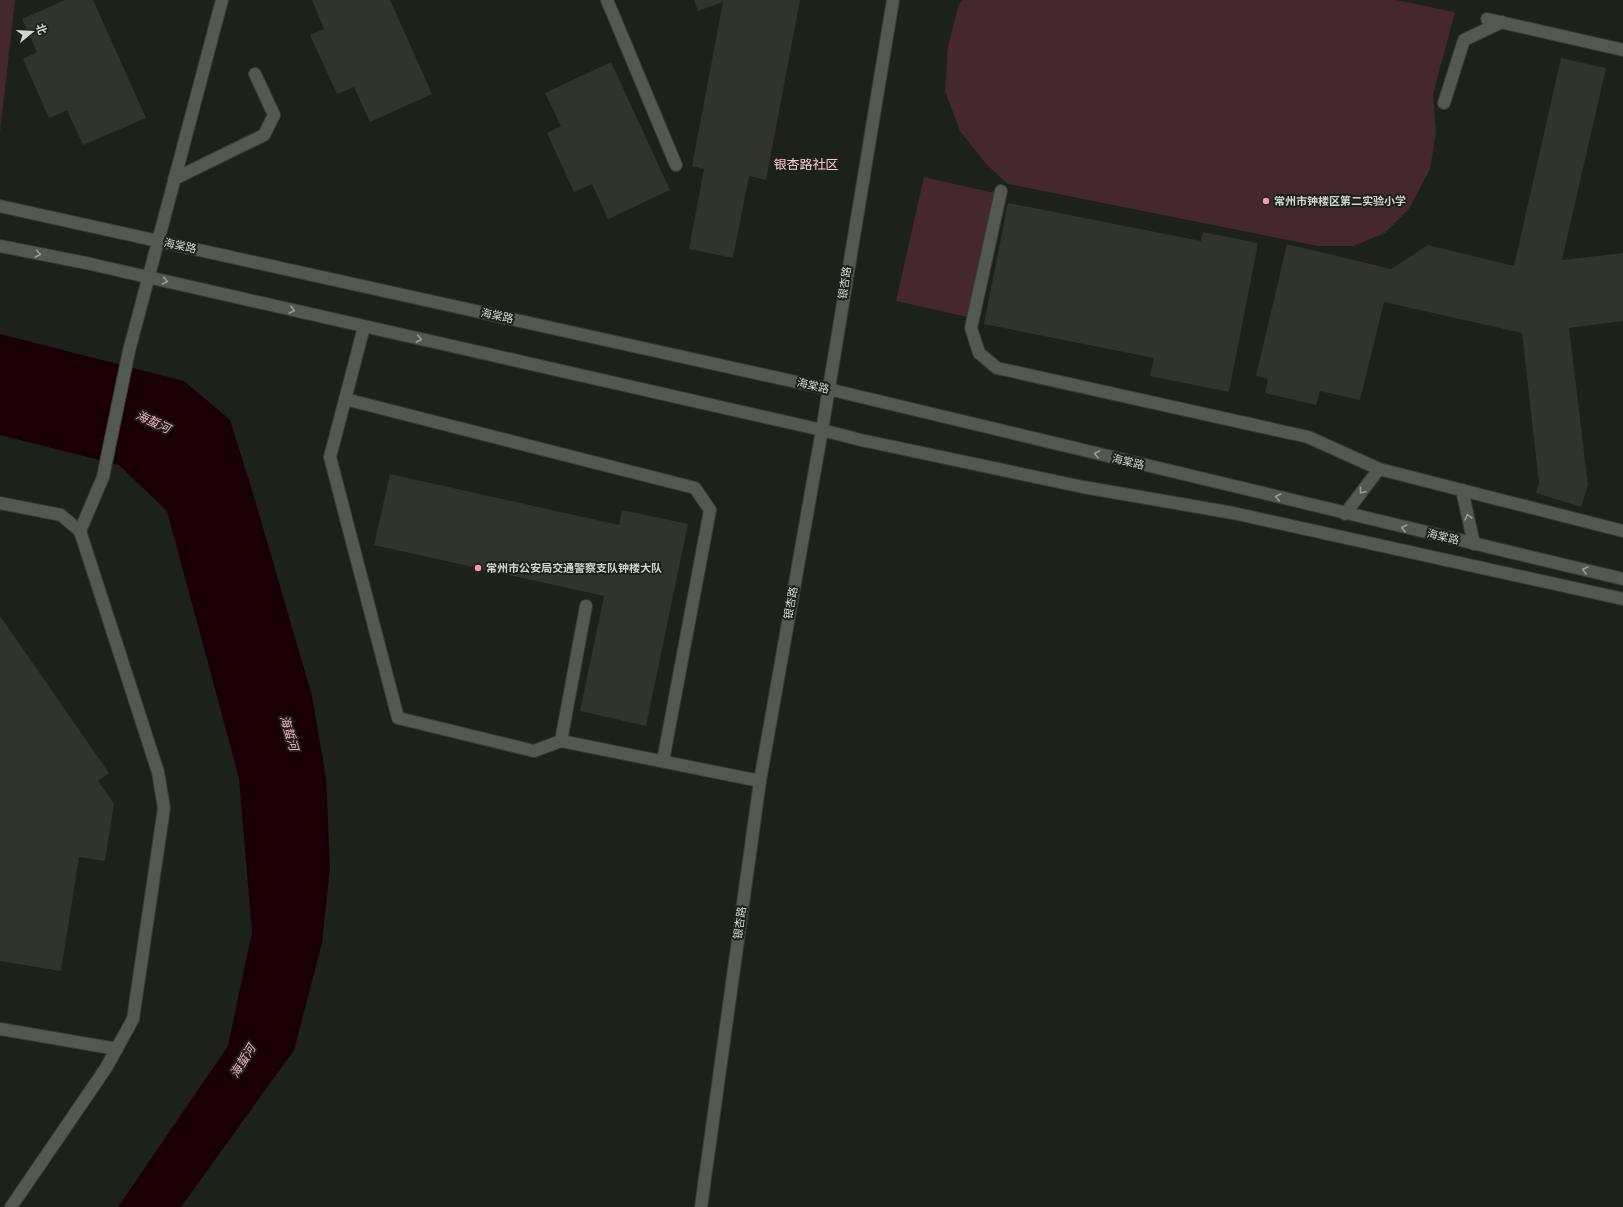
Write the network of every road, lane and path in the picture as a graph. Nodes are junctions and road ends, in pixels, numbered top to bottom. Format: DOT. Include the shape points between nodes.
graph roads {
  1 [pos="222,0"];
  2 [pos="607,0"];
  3 [pos="893,0"];
  4 [pos="1487,19"];
  5 [pos="1502,22"];
  6 [pos="1623,50"];
  7 [pos="255,74"];
  8 [pos="1444,103"];
  9 [pos="676,165"];
  10 [pos="174,179"];
  11 [pos="1001,191"];
  12 [pos="0,206"];
  13 [pos="158,241"];
  14 [pos="0,246"];
  15 [pos="147,277"];
  16 [pos="364,327"];
  17 [pos="828,389"];
  18 [pos="345,399"];
  19 [pos="822,430"];
  20 [pos="1379,469"];
  21 [pos="1462,490"];
  22 [pos="0,503"];
  23 [pos="1346,514"];
  24 [pos="80,531"];
  25 [pos="1623,531"];
  26 [pos="1474,544"];
  27 [pos="1623,579"];
  28 [pos="1623,599"];
  29 [pos="586,606"];
  30 [pos="561,741"];
  31 [pos="663,761"];
  32 [pos="760,781"];
  33 [pos="0,1029"];
  34 [pos="117,1049"];
  35 [pos="11,1207"];
  36 [pos="701,1207"];
  1 -- 10 [label="street"];
  2 -- 9 [label="street"];
  3 -- 17 [label="street, 银杏路"];
  4 -- 5 [label="street"];
  5 -- 6 [label="street"];
  5 -- 8 [label="street" via="1464,40"];
  7 -- 10 [label="street" via="274,115 264,135"];
  10 -- 13 [label="street"];
  11 -- 20 [label="street" via="971,328 979,353 997,368 1308,437"];
  12 -- 13 [label="street, 海棠路"];
  13 -- 15 [label="street"];
  13 -- 17 [label="street, 海棠路"];
  14 -- 15 [label="street, 海棠路, one-way"];
  15 -- 16 [label="street, 海棠路, one-way"];
  15 -- 24 [label="street" via="129,351 104,477"];
  16 -- 18 [label="street"];
  16 -- 19 [label="street, 海棠路, one-way"];
  17 -- 19 [label="street, 银杏路"];
  23 -- 17 [label="street, 海棠路, one-way"];
  18 -- 30 [label="street" via="330,457 398,718 534,751"];
  18 -- 31 [label="street" via="695,488 710,510"];
  19 -- 28 [label="street, 海棠路" via="1083,487 1233,513"];
  19 -- 32 [label="street, 银杏路"];
  20 -- 21 [label="street"];
  20 -- 23 [label="street, one-way"];
  21 -- 25 [label="street"];
  26 -- 21 [label="street, one-way"];
  22 -- 24 [label="street" via="61,515"];
  26 -- 23 [label="street, 海棠路, one-way"];
  24 -- 34 [label="street" via="158,772 164,808 133,1019"];
  27 -- 26 [label="street, 海棠路, one-way"];
  29 -- 30 [label="street"];
  30 -- 31 [label="street"];
  31 -- 32 [label="street"];
  32 -- 36 [label="street, 银杏路"];
  33 -- 34 [label="street"];
  34 -- 35 [label="street"];
}
